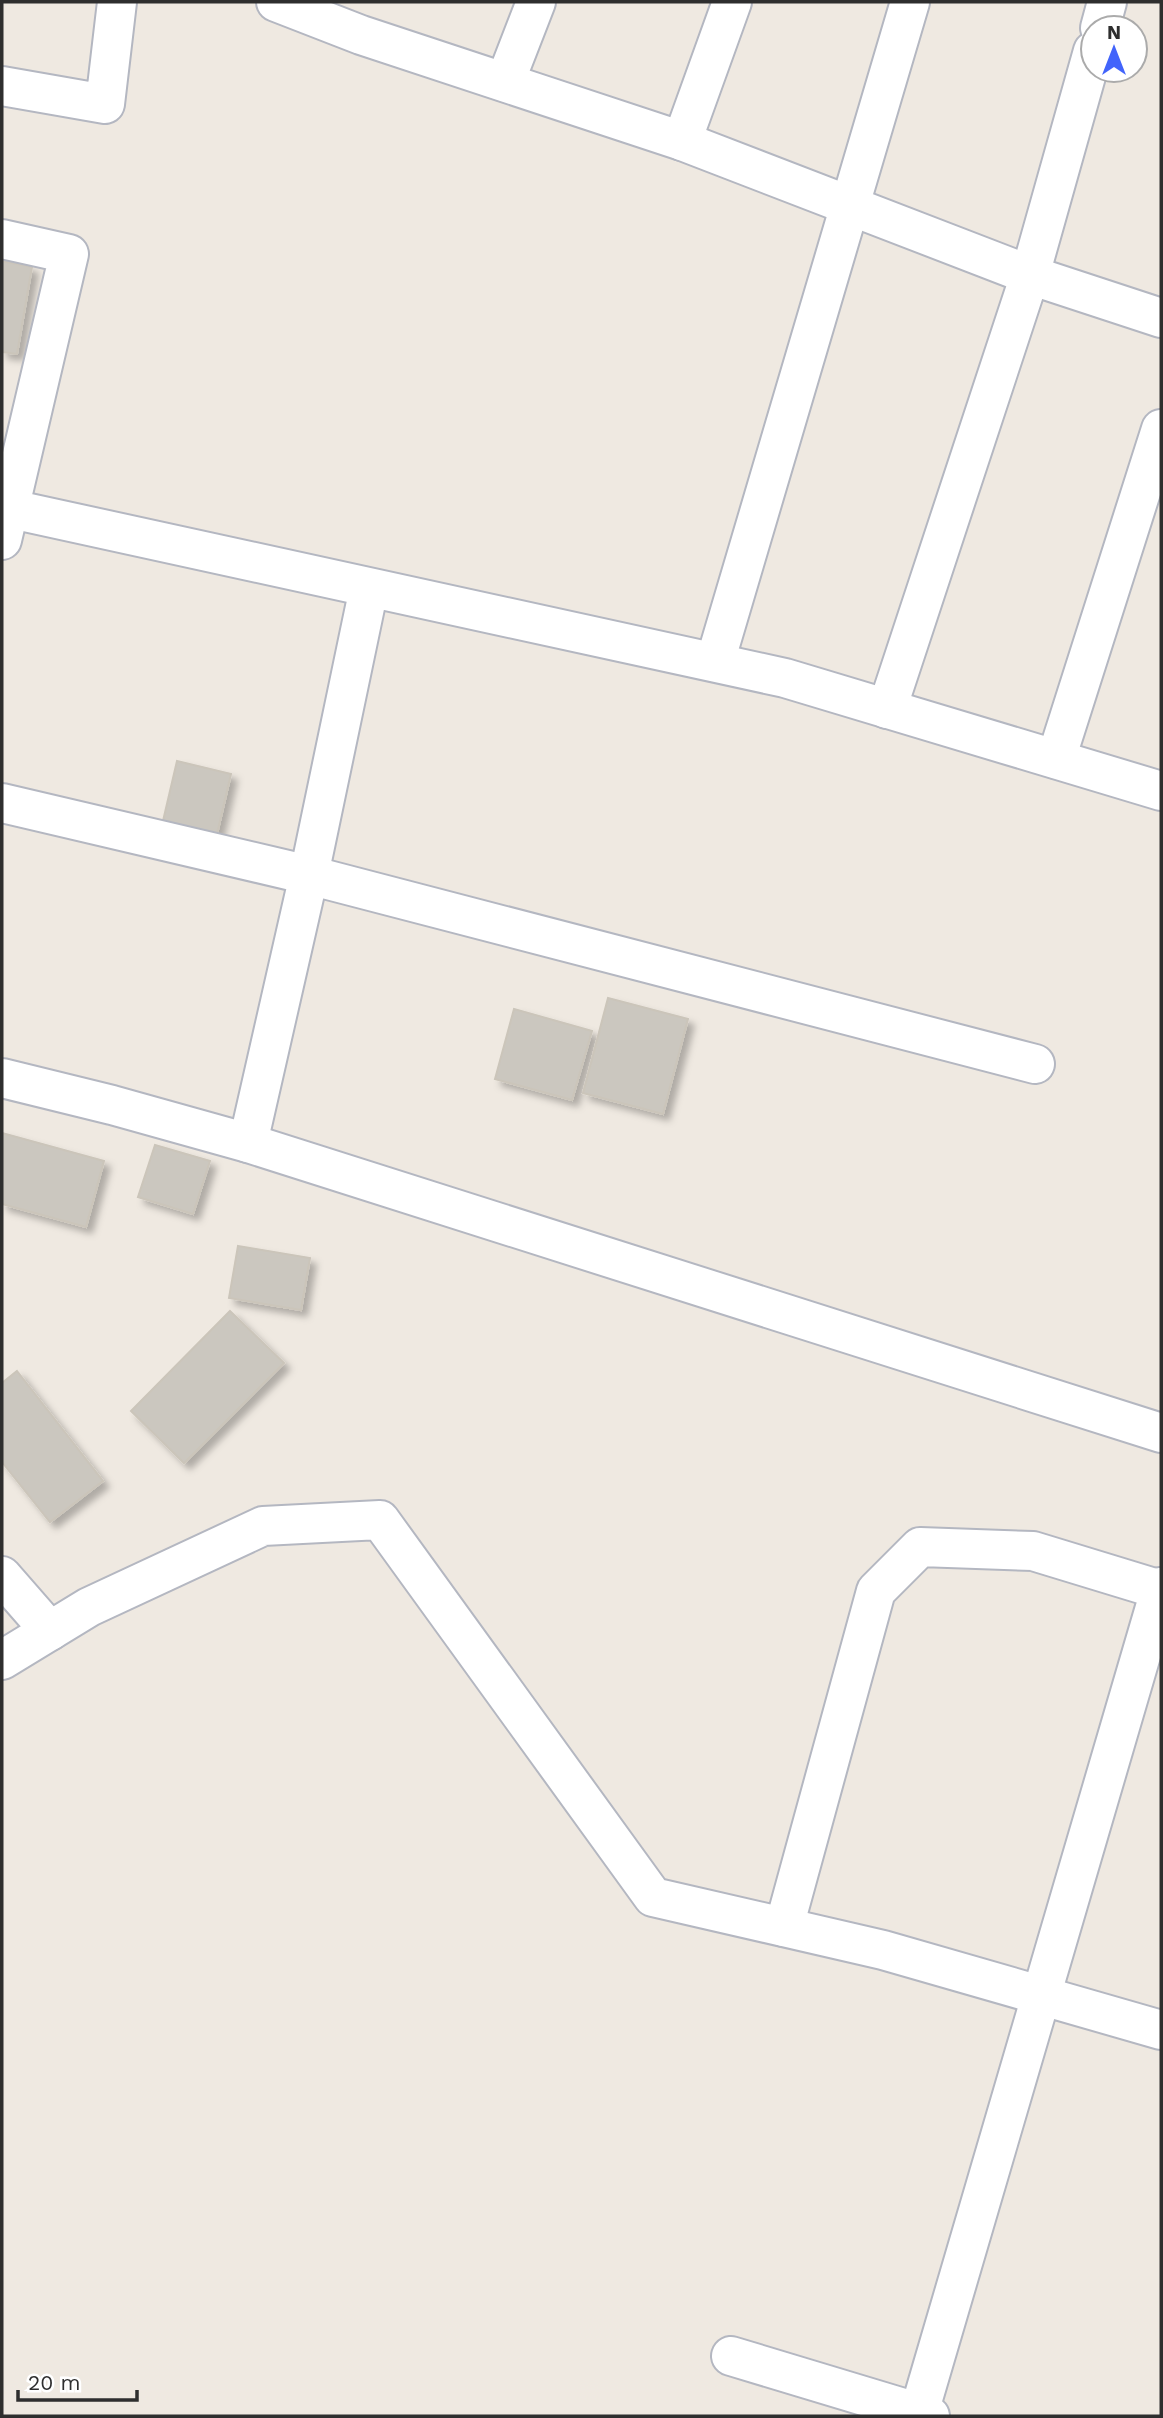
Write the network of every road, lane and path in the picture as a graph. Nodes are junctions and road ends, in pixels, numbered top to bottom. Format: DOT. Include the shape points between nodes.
graph roads {
  1 [pos="117,2"];
  2 [pos="276,2"];
  3 [pos="536,2"];
  4 [pos="732,2"];
  5 [pos="910,2"];
  6 [pos="505,82"];
  7 [pos="1084,84"];
  8 [pos="2,86"];
  9 [pos="682,141"];
  10 [pos="848,206"];
  11 [pos="2,239"];
  12 [pos="1030,275"];
  13 [pos="1161,317"];
  14 [pos="1161,429"];
  15 [pos="5,519"];
  16 [pos="369,588"];
  17 [pos="715,662"];
  18 [pos="887,709"];
  19 [pos="1056,760"];
  20 [pos="1161,791"];
  21 [pos="2,803"];
  22 [pos="309,875"];
  23 [pos="1035,1064"];
  24 [pos="2,1078"];
  25 [pos="248,1143"];
  26 [pos="1161,1433"];
  27 [pos="2,1576"];
  28 [pos="1161,1589"];
  29 [pos="50,1631"];
  30 [pos="2,1660"];
  31 [pos="784,1927"];
  32 [pos="1041,1997"];
  33 [pos="1161,2030"];
  34 [pos="731,2356"];
  35 [pos="922,2415"];
  1 -- 8 [label="street" via="105,104"];
  2 -- 6 [label="street"];
  3 -- 6 [label="street"];
  4 -- 9 [label="street"];
  5 -- 10 [label="street"];
  6 -- 9 [label="street"];
  7 -- 12 [label="street"];
  9 -- 10 [label="street"];
  10 -- 12 [label="street"];
  10 -- 17 [label="street"];
  11 -- 15 [label="street" via="69,254"];
  12 -- 13 [label="street"];
  12 -- 18 [label="street"];
  14 -- 19 [label="street"];
  15 -- 16 [label="street"];
  16 -- 17 [label="street"];
  16 -- 22 [label="street"];
  17 -- 18 [label="street"];
  18 -- 19 [label="street"];
  19 -- 20 [label="street"];
  21 -- 22 [label="street"];
  22 -- 23 [label="street"];
  22 -- 25 [label="street"];
  24 -- 25 [label="street"];
  25 -- 26 [label="street"];
  27 -- 29 [label="street"];
  28 -- 31 [label="street" via="1033,1550 920,1547 876,1591"];
  28 -- 32 [label="street"];
  29 -- 30 [label="street"];
  29 -- 31 [label="street" via="89,1607 263,1526 380,1520 653,1897"];
  31 -- 32 [label="street" via="883,1950"];
  32 -- 33 [label="street"];
  32 -- 35 [label="street"];
  34 -- 35 [label="street"];
}
